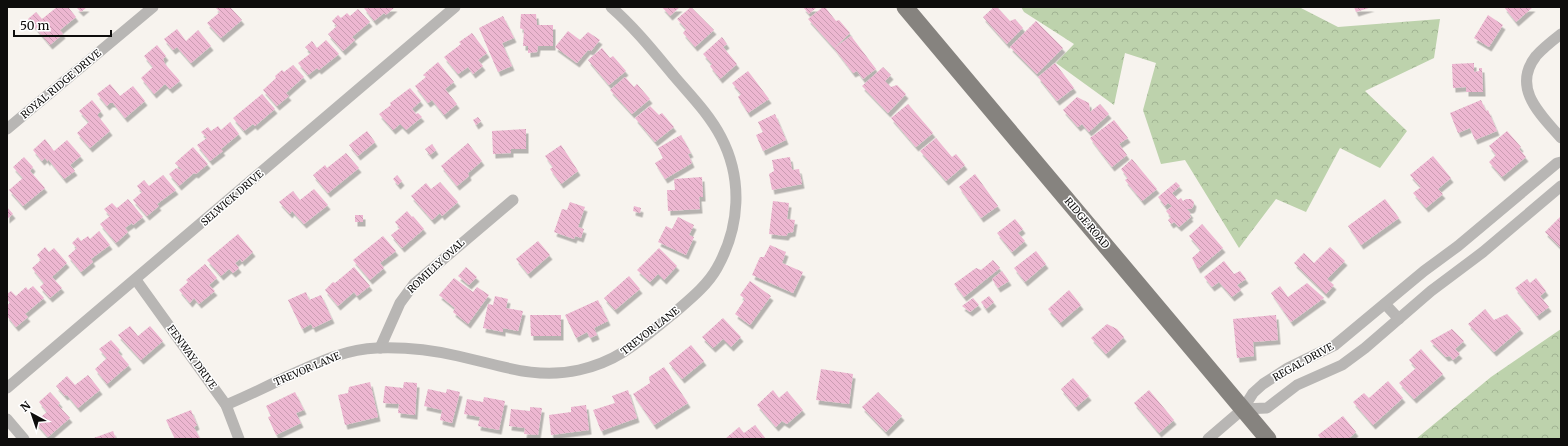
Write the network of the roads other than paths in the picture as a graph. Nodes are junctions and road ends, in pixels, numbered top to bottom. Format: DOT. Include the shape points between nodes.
graph roads {
  1 [pos="153,7"];
  2 [pos="455,7"];
  3 [pos="611,7"];
  4 [pos="905,7"];
  5 [pos="1561,34"];
  6 [pos="7,129"];
  7 [pos="1561,138"];
  8 [pos="1561,162"];
  9 [pos="1561,186"];
  10 [pos="513,200"];
  11 [pos="136,280"];
  12 [pos="1385,304"];
  13 [pos="1399,320"];
  14 [pos="380,348"];
  15 [pos="7,388"];
  16 [pos="226,405"];
  17 [pos="1243,409"];
  18 [pos="7,419"];
  19 [pos="24,439"];
  20 [pos="239,439"];
  21 [pos="1208,439"];
  22 [pos="1268,439"];
  1 -- 6 [label="street, ROYAL RIDGE DRIVE"];
  2 -- 11 [label="street, SELWICK DRIVE"];
  3 -- 14 [label="street, TREVOR LANE" via="629,23 709,117 730,158 737,191 735,211 731,237 717,268 686,303 634,346 602,364 580,370 536,374 456,356"];
  4 -- 17 [label="main road, RIDGE ROAD"];
  5 -- 7 [label="street" via="1535,57 1529,68 1526,85 1539,113"];
  8 -- 12 [label="street, REGAL DRIVE"];
  9 -- 13 [label="street, REGAL DRIVE"];
  10 -- 14 [label="street, ROMILLY OVAL" via="414,284 400,303"];
  11 -- 15 [label="street, SELWICK DRIVE"];
  11 -- 16 [label="street, FENWAY DRIVE"];
  12 -- 13 [label="street"];
  12 -- 17 [label="street, REGAL DRIVE" via="1334,345 1263,384 1253,393"];
  13 -- 17 [label="street, REGAL DRIVE" via="1342,365 1297,386 1267,408"];
  14 -- 16 [label="street, TREVOR LANE" via="364,349 331,358"];
  16 -- 20 [label="street, FENWAY DRIVE"];
  17 -- 21 [label="street"];
  17 -- 22 [label="main road, RIDGE ROAD"];
  18 -- 19 [label="street"];
}
